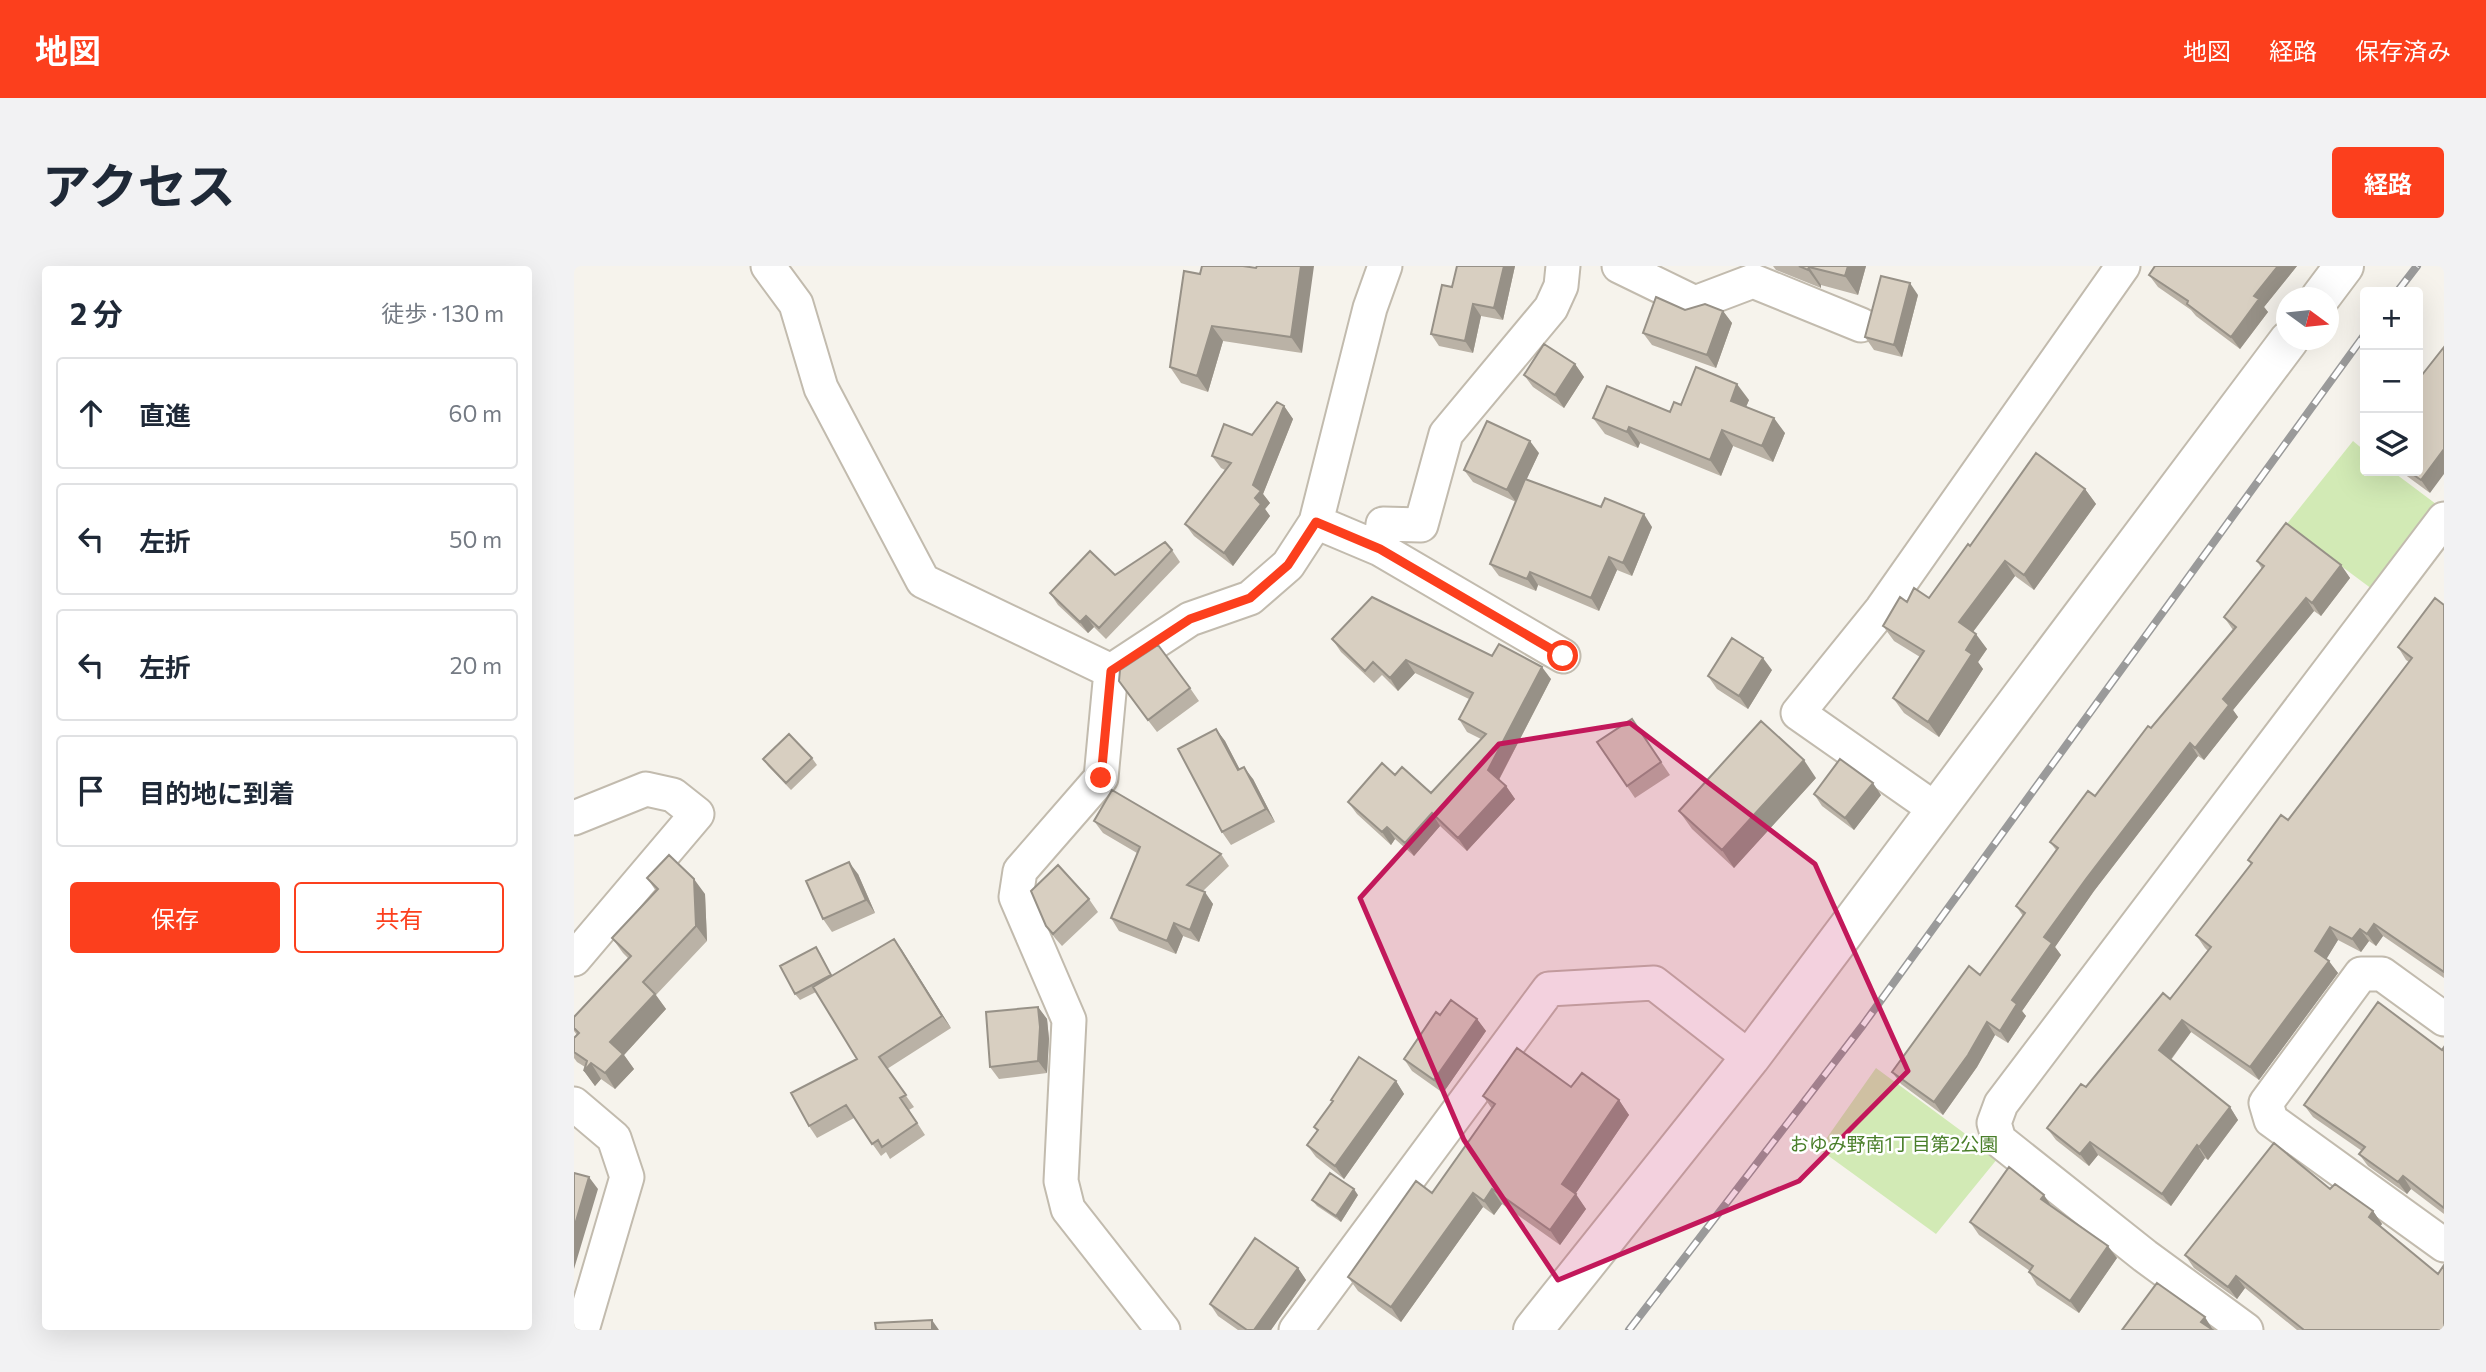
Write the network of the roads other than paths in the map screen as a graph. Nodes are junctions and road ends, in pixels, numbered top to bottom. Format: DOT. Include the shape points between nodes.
graph roads {
  1 [pos="768,266"];
  2 [pos="1385,266"];
  3 [pos="1563,266"];
  4 [pos="1619,266"];
  5 [pos="2123,266"];
  6 [pos="2344,266"];
  7 [pos="2328,287"];
  8 [pos="1861,325"];
  9 [pos="2281,350"];
  10 [pos="1316,522"];
  11 [pos="2438,540"];
  12 [pos="1380,549"];
  13 [pos="1563,656"];
  14 [pos="1111,671"];
  15 [pos="1935,809"];
  16 [pos="574,818"];
  17 [pos="574,959"];
  18 [pos="2444,1019"];
  19 [pos="1750,1058"];
  20 [pos="574,1104"];
  21 [pos="2444,1245"];
  22 [pos="582,1330"];
  23 [pos="1163,1330"];
  24 [pos="1297,1330"];
  25 [pos="1533,1330"];
  26 [pos="2246,1330"];
  1 -- 14 [label="street" via="796,304 821,388 923,581"];
  2 -- 10 [label="street" via="1370,308"];
  3 -- 12 [label="street" via="1561,286 1551,308 1447,434 1421,525 1383,524"];
  4 -- 8 [label="street" via="1695,303 1754,281"];
  5 -- 15 [label="street" via="1882,609 1798,713"];
  6 -- 7 [label="street"];
  9 -- 15 [label="street"];
  10 -- 12 [label="street"];
  10 -- 14 [label="street" via="1288,565 1250,598 1190,619"];
  11 -- 26 [label="street" via="2001,1104 1994,1123 1999,1140"];
  12 -- 13 [label="street"];
  14 -- 23 [label="street" via="1101,778 1020,871 1016,897 1069,1020 1061,1181 1068,1209"];
  15 -- 19 [label="street"];
  16 -- 17 [label="street" via="646,789 673,795 697,814"];
  18 -- 21 [label="street" via="2382,974 2361,974 2266,1103 2271,1120"];
  19 -- 24 [label="street" via="1654,983 1549,989"];
  19 -- 25 [label="street"];
  20 -- 22 [label="street" via="614,1138 627,1177"];
}
